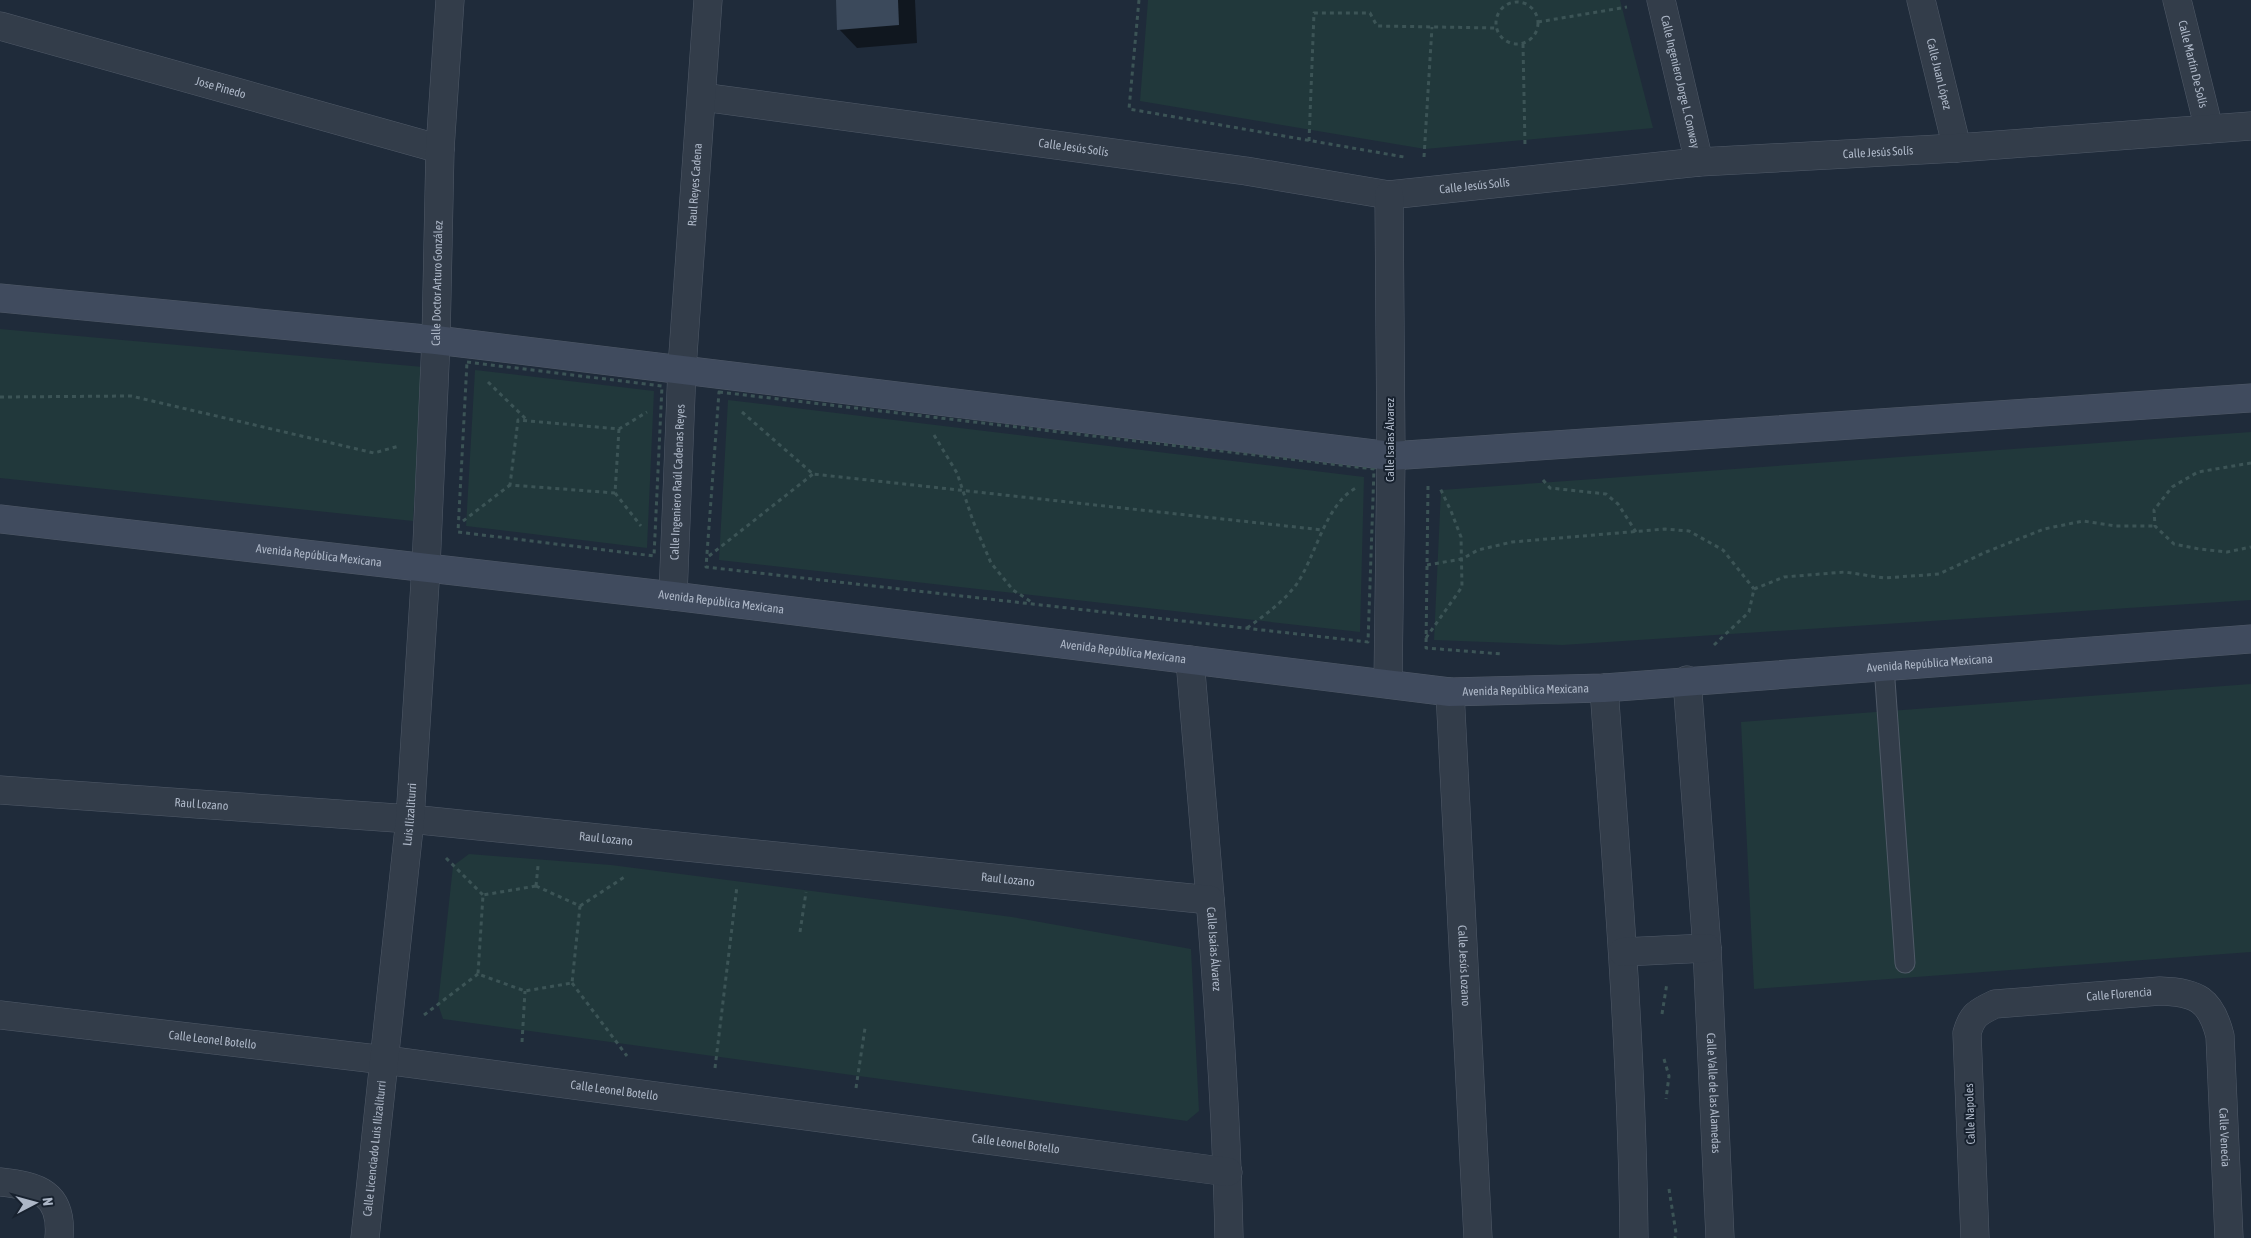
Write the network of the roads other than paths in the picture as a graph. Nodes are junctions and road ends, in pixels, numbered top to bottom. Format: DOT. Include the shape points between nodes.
graph roads {
  1 [pos="450,0"];
  2 [pos="708,0"];
  3 [pos="1661,0"];
  4 [pos="1921,0"];
  5 [pos="2177,0"];
  6 [pos="0,26"];
  7 [pos="702,97"];
  8 [pos="2251,126"];
  9 [pos="2209,129"];
  10 [pos="1957,148"];
  11 [pos="440,149"];
  12 [pos="1699,162"];
  13 [pos="1389,195"];
  14 [pos="0,298"];
  15 [pos="436,340"];
  16 [pos="682,368"];
  17 [pos="2251,398"];
  18 [pos="1391,456"];
  19 [pos="0,519"];
  20 [pos="426,567"];
  21 [pos="673,596"];
  22 [pos="2251,639"];
  23 [pos="1190,660"];
  24 [pos="1884,666"];
  25 [pos="1687,680"];
  26 [pos="1388,684"];
  27 [pos="1604,688"];
  28 [pos="1450,692"];
  29 [pos="0,790"];
  30 [pos="410,819"];
  31 [pos="1210,900"];
  32 [pos="1708,948"];
  33 [pos="1623,952"];
  34 [pos="1904,963"];
  35 [pos="1995,1004"];
  36 [pos="0,1015"];
  37 [pos="2220,1036"];
  38 [pos="385,1060"];
  39 [pos="1228,1172"];
  40 [pos="0,1182"];
  41 [pos="59,1238"];
  42 [pos="365,1238"];
  43 [pos="1229,1238"];
  44 [pos="1478,1238"];
  45 [pos="1634,1238"];
  46 [pos="1720,1238"];
  47 [pos="1975,1238"];
  48 [pos="2229,1238"];
  1 -- 11 [label="street, Calle Doctor Arturo González"];
  2 -- 7 [label="street, Raul Reyes Cadena"];
  3 -- 12 [label="street, Calle Ingeniero Jorge L. Conway"];
  4 -- 10 [label="street, Calle Juan López"];
  5 -- 9 [label="street, Calle Martín De Solís"];
  6 -- 11 [label="street, Jose Pinedo"];
  7 -- 13 [label="street, Calle Jesús Solís" via="1246,171"];
  7 -- 16 [label="street, Raul Reyes Cadena"];
  8 -- 9 [label="street, Calle Jesús Solís"];
  9 -- 10 [label="street, Calle Jesús Solís"];
  10 -- 12 [label="street, Calle Jesús Solís"];
  11 -- 15 [label="street, Calle Doctor Arturo González"];
  12 -- 13 [label="street, Calle Jesús Solís"];
  13 -- 18 [label="street, Calle Isaías Álvarez"];
  14 -- 15 [label="main road"];
  15 -- 16 [label="main road"];
  15 -- 20 [label="street, Calle Doctor Arturo González"];
  16 -- 18 [label="main road"];
  16 -- 21 [label="street, Calle Ingeniero Raúl Cadenas Reyes"];
  17 -- 18 [label="main road"];
  18 -- 26 [label="street, Calle Isaías Álvarez"];
  19 -- 20 [label="main road, Avenida República Mexicana"];
  20 -- 21 [label="main road, Avenida República Mexicana"];
  20 -- 30 [label="street, Luis Ilizaliturri"];
  21 -- 23 [label="main road, Avenida República Mexicana"];
  22 -- 24 [label="main road, Avenida República Mexicana"];
  23 -- 26 [label="main road, Avenida República Mexicana"];
  23 -- 31 [label="street, Calle Isaías Álvarez"];
  24 -- 25 [label="main road, Avenida República Mexicana"];
  24 -- 34 [label="lane"];
  25 -- 27 [label="main road, Avenida República Mexicana"];
  25 -- 32 [label="street, Calle Valle de las Alamedas"];
  26 -- 28 [label="main road, Avenida República Mexicana"];
  27 -- 28 [label="main road, Avenida República Mexicana"];
  27 -- 33 [label="street"];
  28 -- 44 [label="street, Calle Jesús Lozano"];
  29 -- 30 [label="street, Raul Lozano"];
  30 -- 31 [label="street, Raul Lozano"];
  30 -- 38 [label="street, Luis Ilizaliturri"];
  31 -- 39 [label="street, Calle Isaías Álvarez"];
  32 -- 33 [label="street"];
  32 -- 46 [label="street, Calle Valle de las Alamedas"];
  33 -- 45 [label="street"];
  35 -- 37 [label="street, Calle Florencia" via="2160,990 2182,992 2202,1002 2214,1015"];
  35 -- 47 [label="street, Calle Napoles" via="1970,1020 1967,1033"];
  36 -- 38 [label="street, Calle Leonel Botello"];
  37 -- 48 [label="street, Calle Venecia"];
  38 -- 39 [label="street, Calle Leonel Botello"];
  38 -- 42 [label="street, Calle Licenciado Luis Ilizaliturri"];
  39 -- 43 [label="street, Calle Isaías Álvarez"];
  40 -- 41 [label="street" via="26,1185 42,1191 58,1214"];
}
